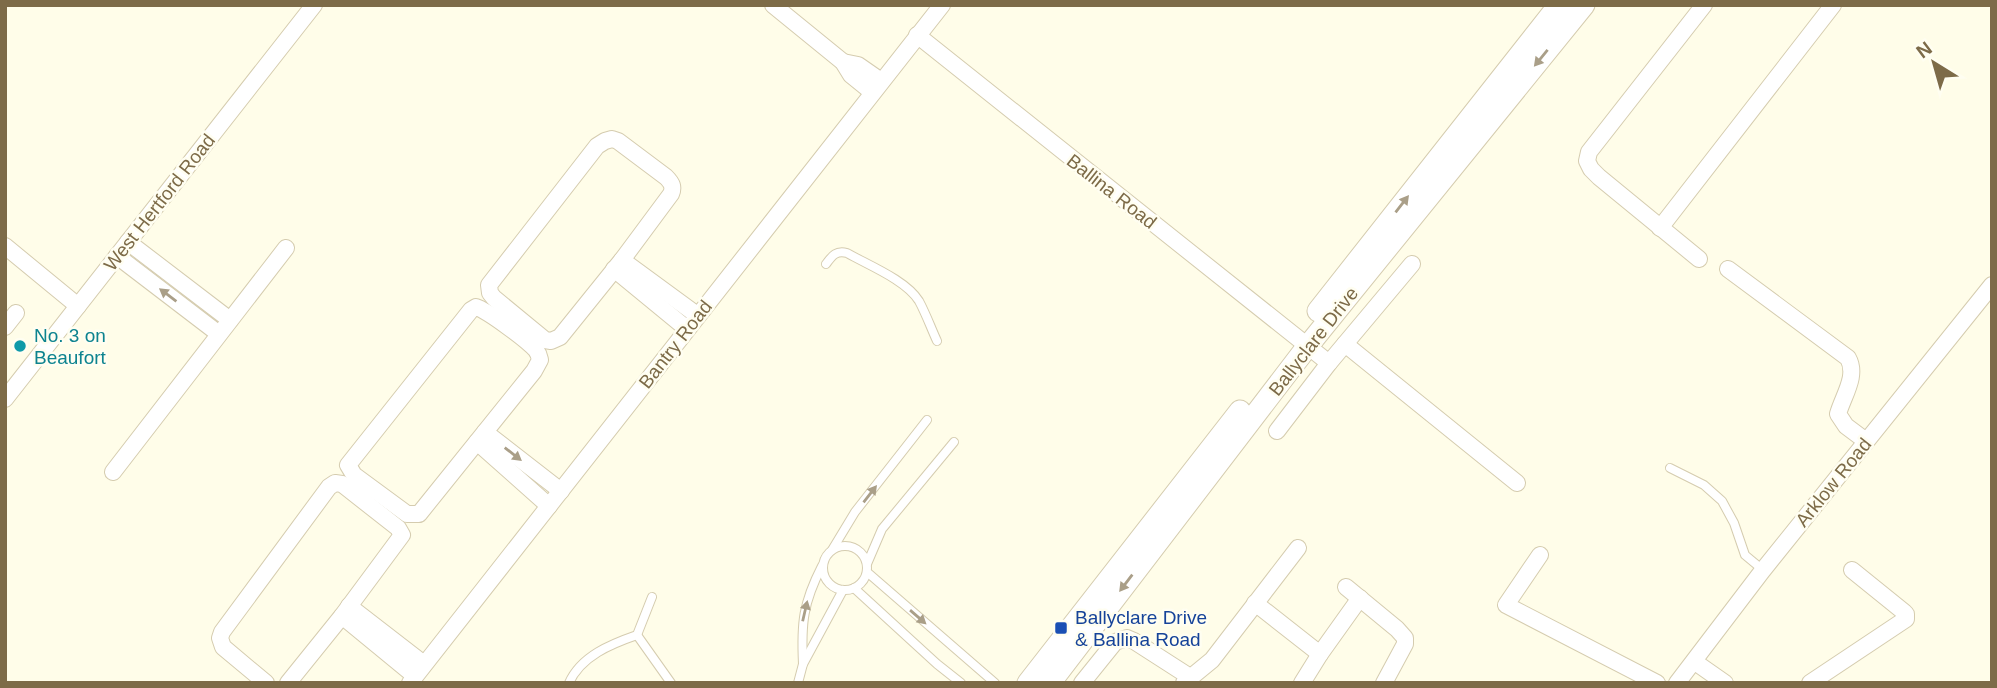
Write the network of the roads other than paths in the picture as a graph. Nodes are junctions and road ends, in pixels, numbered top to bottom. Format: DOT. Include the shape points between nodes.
graph roads {
  1 [pos="314,5"];
  2 [pos="773,5"];
  3 [pos="942,5"];
  4 [pos="1559,5"];
  5 [pos="1584,5"];
  6 [pos="1704,5"];
  7 [pos="1833,5"];
  8 [pos="917,36"];
  9 [pos="876,87"];
  10 [pos="1660,228"];
  11 [pos="128,242"];
  12 [pos="5,246"];
  13 [pos="286,248"];
  14 [pos="117,256"];
  15 [pos="1699,259"];
  16 [pos="825,264"];
  17 [pos="1412,264"];
  18 [pos="618,265"];
  19 [pos="1728,269"];
  20 [pos="1992,285"];
  21 [pos="78,306"];
  22 [pos="16,313"];
  23 [pos="697,316"];
  24 [pos="230,320"];
  25 [pos="5,327"];
  26 [pos="687,329"];
  27 [pos="219,334"];
  28 [pos="937,341"];
  29 [pos="1302,342"];
  30 [pos="1345,344"];
  31 [pos="1329,363"];
  32 [pos="5,399"];
  33 [pos="927,420"];
  34 [pos="1277,431"];
  35 [pos="481,437"];
  36 [pos="1866,441"];
  37 [pos="954,442"];
  38 [pos="1670,468"];
  39 [pos="113,472"];
  40 [pos="1517,483"];
  41 [pos="561,491"];
  42 [pos="549,506"];
  43 [pos="1298,548"];
  44 [pos="832,550"];
  45 [pos="1540,555"];
  46 [pos="823,562"];
  47 [pos="867,568"];
  48 [pos="1763,570"];
  49 [pos="1853,570"];
  50 [pos="1346,587"];
  51 [pos="854,588"];
  52 [pos="844,590"];
  53 [pos="652,597"];
  54 [pos="1360,598"];
  55 [pos="1255,603"];
  56 [pos="346,611"];
  57 [pos="637,635"];
  58 [pos="1320,654"];
  59 [pos="1695,662"];
  60 [pos="803,664"];
  61 [pos="416,674"];
  62 [pos="1187,680"];
  63 [pos="266,683"];
  64 [pos="288,683"];
  65 [pos="569,683"];
  66 [pos="671,683"];
  67 [pos="798,683"];
  68 [pos="961,683"];
  69 [pos="995,683"];
  70 [pos="1028,683"];
  71 [pos="1050,683"];
  72 [pos="1083,683"];
  73 [pos="1302,683"];
  74 [pos="1384,683"];
  75 [pos="1657,683"];
  76 [pos="1677,683"];
  77 [pos="1725,683"];
  78 [pos="1810,683"];
  1 -- 11 [label="street, West Hertford Road"];
  2 -- 9 [label="street" via="844,62 858,65"];
  3 -- 8 [label="street, Bantry Road"];
  29 -- 4 [label="street, Ballyclare Drive, one-way"];
  5 -- 29 [label="street, Ballyclare Drive, one-way"];
  6 -- 10 [label="street" via="1587,161 1599,177"];
  7 -- 10 [label="street"];
  8 -- 9 [label="street, Bantry Road"];
  8 -- 29 [label="street, Ballina Road"];
  9 -- 23 [label="street, Bantry Road"];
  10 -- 15 [label="street"];
  11 -- 14 [label="street, West Hertford Road"];
  11 -- 24 [label="street"];
  12 -- 21 [label="street"];
  13 -- 24 [label="street"];
  14 -- 21 [label="street, West Hertford Road"];
  27 -- 14 [label="street, one-way"];
  16 -- 28 [label="lane" via="840,251 847,253 910,290"];
  17 -- 30 [label="street"];
  18 -- 18 [label="street" via="560,337 551,341 488,289 597,146 612,139 671,181 673,188"];
  18 -- 23 [label="street"];
  18 -- 26 [label="street"];
  19 -- 36 [label="street" via="1848,358 1852,374 1838,414"];
  20 -- 36 [label="street, Arklow Road"];
  21 -- 32 [label="street, West Hertford Road"];
  22 -- 25 [label="street"];
  23 -- 26 [label="street, Bantry Road"];
  24 -- 27 [label="street"];
  26 -- 41 [label="street, Bantry Road"];
  27 -- 39 [label="street"];
  29 -- 31 [label="street, Ballina Road"];
  29 -- 70 [label="street, Ballyclare Drive"];
  29 -- 71 [label="street, Ballyclare Drive, one-way"];
  30 -- 31 [label="street"];
  30 -- 40 [label="street"];
  31 -- 34 [label="street"];
  44 -- 33 [label="lane, one-way" via="855,512"];
  35 -- 35 [label="street" via="419,514 407,514 354,475 348,465 476,307 540,356 534,371"];
  35 -- 41 [label="street, one-way"];
  35 -- 42 [label="street"];
  36 -- 48 [label="street, Arklow Road"];
  37 -- 47 [label="lane" via="882,529"];
  38 -- 48 [label="lane" via="1704,485 1721,501 1745,555"];
  41 -- 42 [label="street, Bantry Road"];
  42 -- 61 [label="street, Bantry Road"];
  43 -- 55 [label="street"];
  44 -- 46 [label="lane"];
  44 -- 47 [label="lane" via="853,548 864,557"];
  45 -- 75 [label="street" via="1506,605"];
  46 -- 52 [label="lane" via="828,582"];
  60 -- 46 [label="lane, one-way" via="802,627 810,588"];
  47 -- 51 [label="lane"];
  47 -- 69 [label="lane, one-way"];
  48 -- 59 [label="street, Arklow Road"];
  49 -- 78 [label="street" via="1904,612 1906,619"];
  50 -- 54 [label="street"];
  51 -- 52 [label="lane"];
  51 -- 68 [label="lane"];
  52 -- 60 [label="lane"];
  53 -- 57 [label="lane"];
  54 -- 58 [label="street"];
  54 -- 74 [label="street" via="1405,638"];
  55 -- 58 [label="street"];
  55 -- 62 [label="street" via="1212,660"];
  56 -- 61 [label="street"];
  56 -- 63 [label="street" via="402,535 342,484 335,483 222,632 223,647"];
  56 -- 64 [label="street"];
  57 -- 65 [label="lane" via="597,651"];
  57 -- 66 [label="lane"];
  58 -- 73 [label="street"];
  59 -- 76 [label="street, Arklow Road"];
  59 -- 77 [label="street"];
  60 -- 67 [label="lane"];
  62 -- 72 [label="street" via="1134,640 1122,638"];
}
